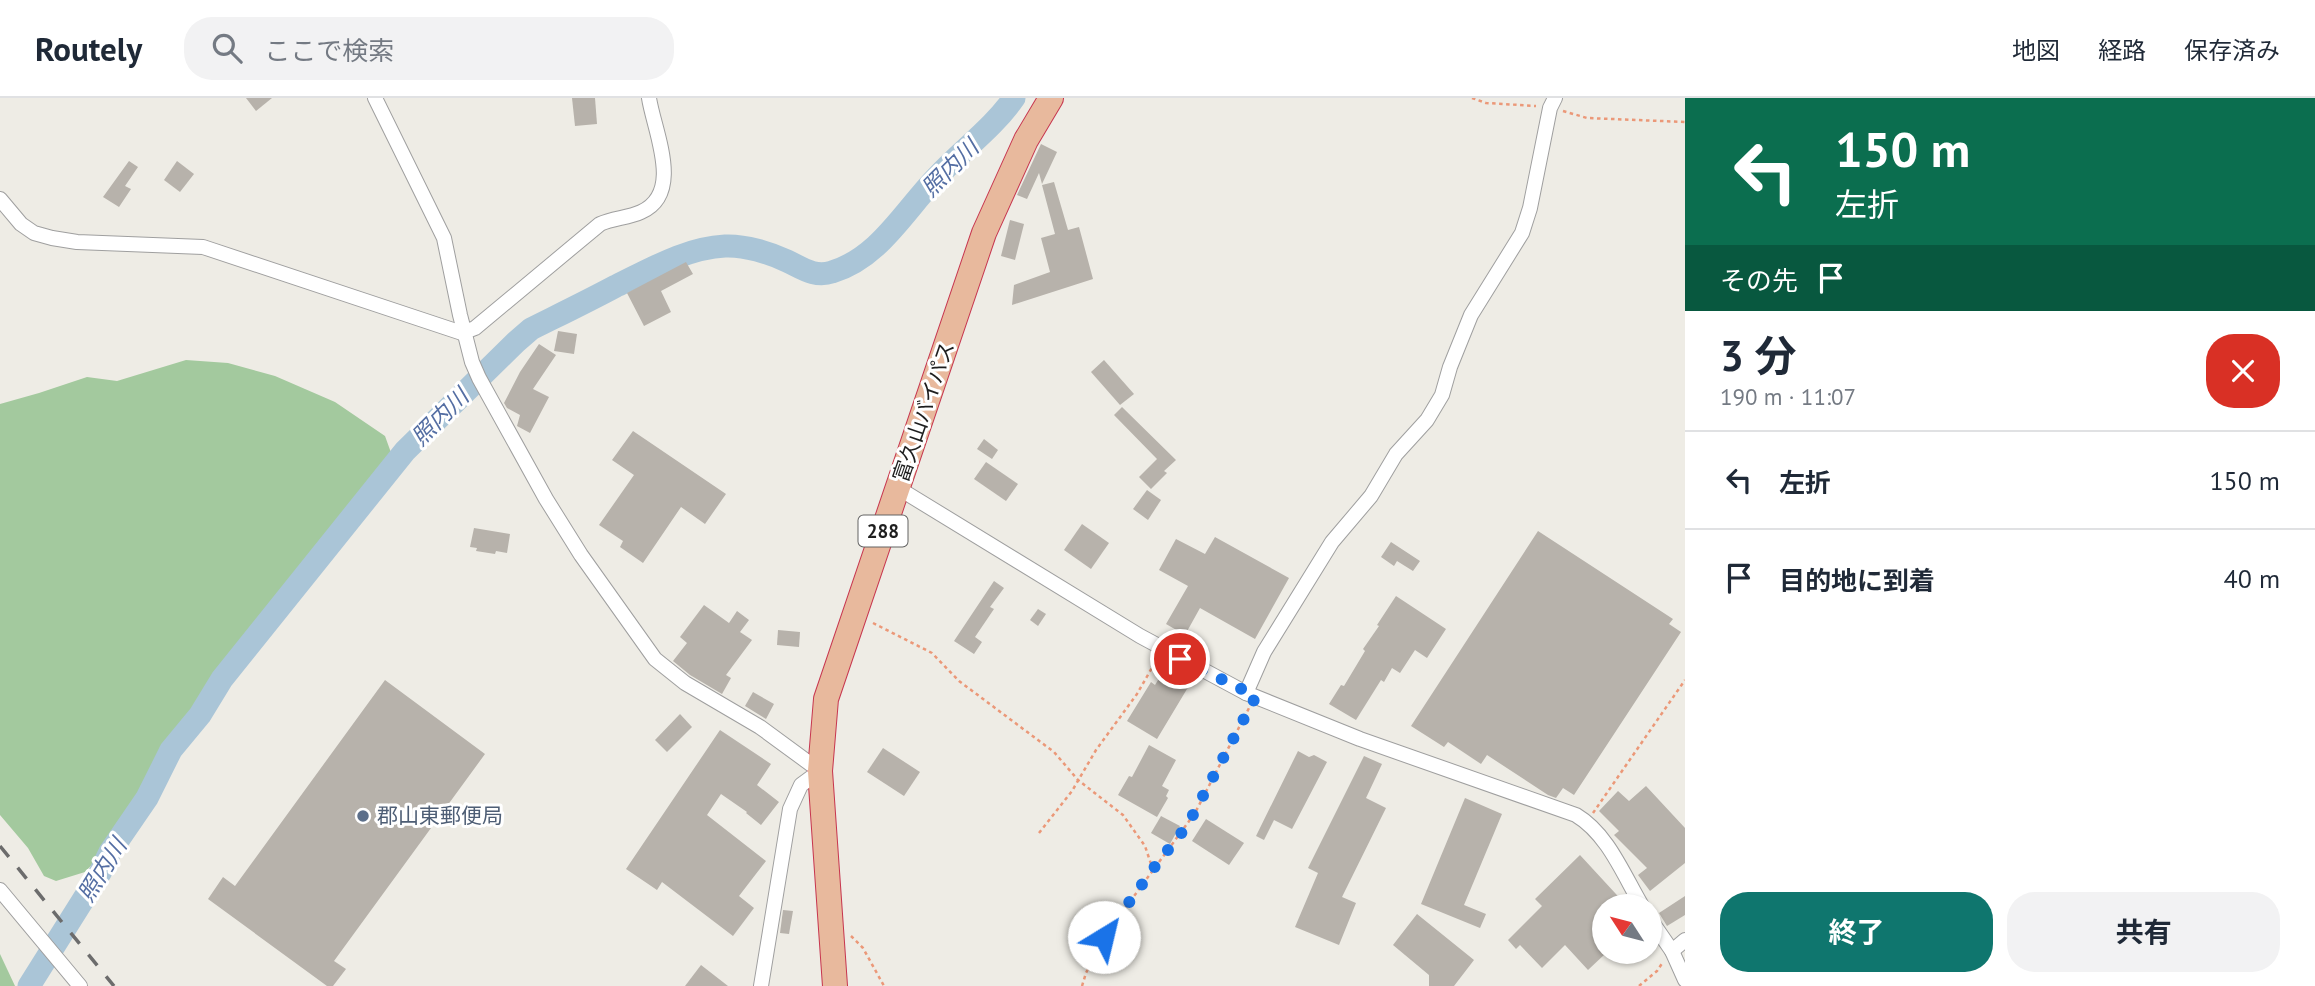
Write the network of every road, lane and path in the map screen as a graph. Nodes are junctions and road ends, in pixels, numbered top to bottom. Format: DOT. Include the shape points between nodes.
graph roads {
  1 [pos="375,98"];
  2 [pos="649,98"];
  3 [pos="1051,98"];
  4 [pos="1472,98"];
  5 [pos="1553,103"];
  6 [pos="1685,122"];
  7 [pos="0,199"];
  8 [pos="465,332"];
  9 [pos="898,488"];
  10 [pos="853,615"];
  11 [pos="1163,649"];
  12 [pos="1685,680"];
  13 [pos="1251,694"];
  14 [pos="820,771"];
  15 [pos="1078,780"];
  16 [pos="1587,822"];
  17 [pos="1040,833"];
  18 [pos="1153,870"];
  19 [pos="0,890"];
  20 [pos="1635,894"];
  21 [pos="830,925"];
  22 [pos="1662,937"];
  23 [pos="1685,940"];
  24 [pos="1671,951"];
  25 [pos="1685,980"];
  26 [pos="80,986"];
  27 [pos="761,986"];
  28 [pos="835,986"];
  29 [pos="884,986"];
  30 [pos="1082,986"];
  31 [pos="1639,986"];
  1 -- 8 [label="street" via="444,238"];
  2 -- 8 [label="street" via="665,177 657,199 640,213 600,224"];
  3 -- 9 [label="highway, 富久山バイパス / 288" via="1026,140 984,233"];
  4 -- 5 [label="path" via="1486,103"];
  5 -- 6 [label="path" via="1587,118"];
  5 -- 13 [label="street" via="1522,233 1471,315 1442,395 1427,420 1396,454 1371,496 1332,541 1264,652"];
  7 -- 8 [label="street" via="34,233 78,242 203,247"];
  8 -- 14 [label="street" via="472,362 546,499 655,659"];
  9 -- 10 [label="highway, 富久山バイパス / 288"];
  9 -- 11 [label="street"];
  10 -- 14 [label="highway, 富久山バイパス / 288" via="825,699"];
  10 -- 15 [label="path" via="932,653 959,681 1054,752"];
  11 -- 13 [label="street"];
  11 -- 15 [label="path"];
  12 -- 16 [label="path"];
  13 -- 16 [label="street"];
  13 -- 18 [label="path" via="1195,813"];
  14 -- 21 [label="highway, 富久山バイパス / 288"];
  14 -- 27 [label="street" via="801,785 790,809"];
  15 -- 17 [label="path"];
  15 -- 18 [label="path" via="1123,815 1141,839"];
  16 -- 20 [label="street"];
  18 -- 30 [label="path" via="1104,937"];
  19 -- 26 [label="street"];
  21 -- 28 [label="highway, 富久山バイパス / 288"];
  21 -- 29 [label="path" via="846,931 863,948"];
  22 -- 24 [label="street"];
  23 -- 24 [label="street"];
  24 -- 25 [label="street"];
  24 -- 31 [label="path"];
}
